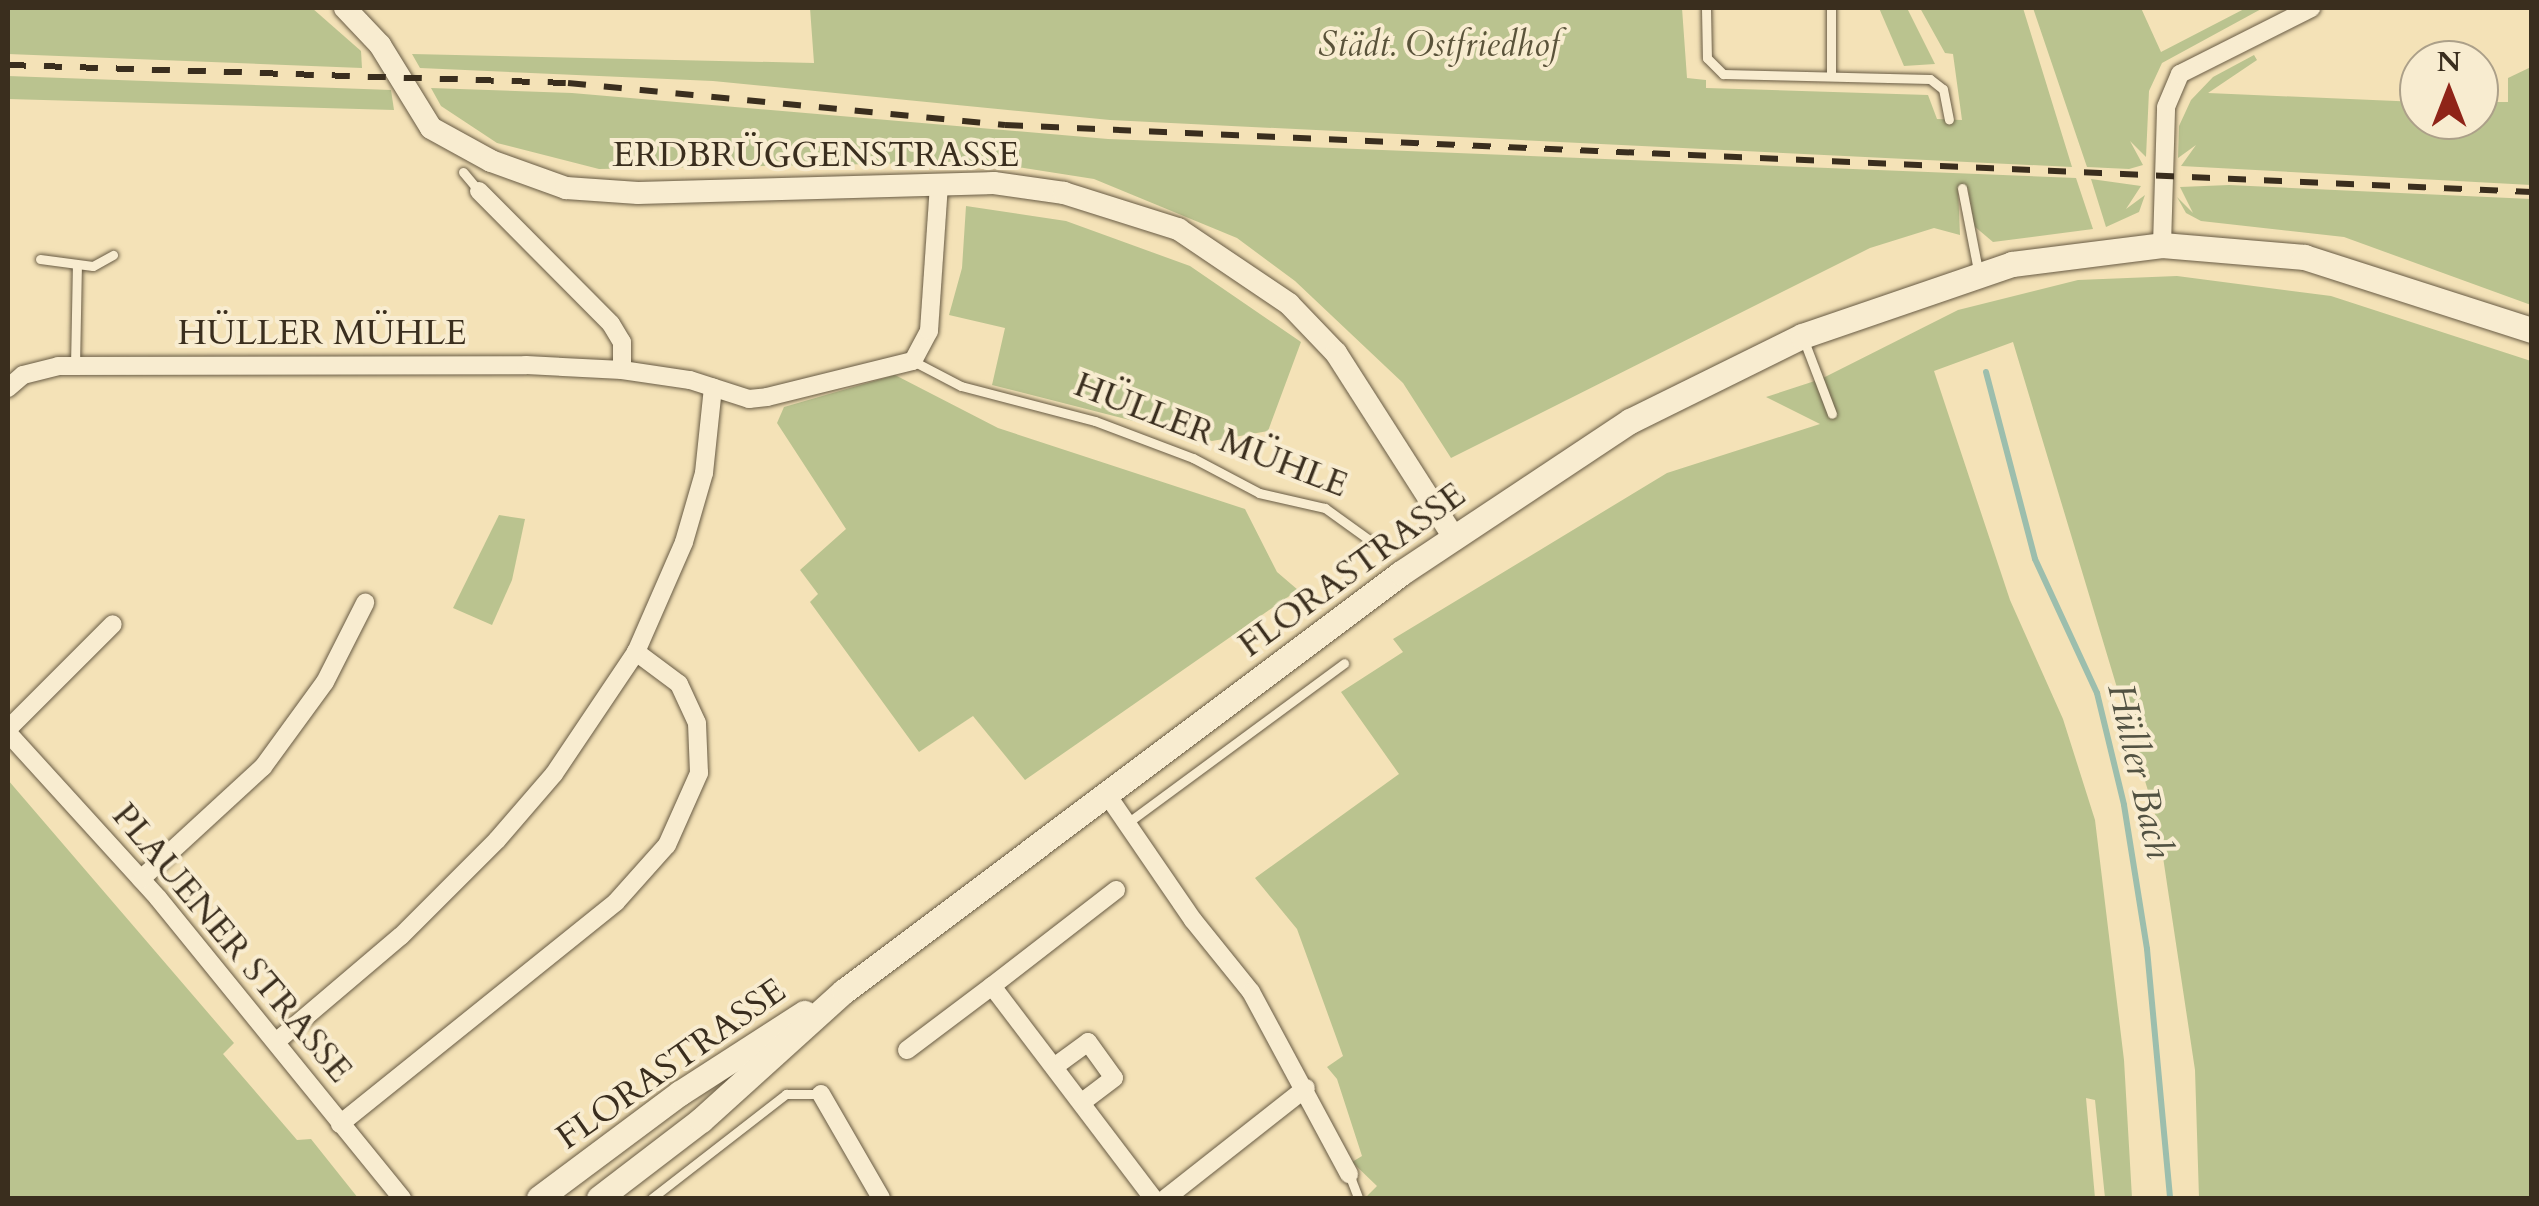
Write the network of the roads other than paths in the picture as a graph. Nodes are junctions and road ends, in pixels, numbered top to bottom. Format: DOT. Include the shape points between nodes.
graph roads {
  1 [pos="345,8"];
  2 [pos="1706,8"];
  3 [pos="1831,8"];
  4 [pos="2310,8"];
  5 [pos="2288,12"];
  6 [pos="1831,76"];
  7 [pos="1949,120"];
  8 [pos="463,172"];
  9 [pos="939,183"];
  10 [pos="1962,188"];
  11 [pos="478,191"];
  12 [pos="2162,244"];
  13 [pos="113,255"];
  14 [pos="40,259"];
  15 [pos="77,266"];
  16 [pos="1979,273"];
  17 [pos="2532,330"];
  18 [pos="1802,336"];
  19 [pos="913,362"];
  20 [pos="76,366"];
  21 [pos="15,370"];
  22 [pos="622,370"];
  23 [pos="713,387"];
  24 [pos="8,388"];
  25 [pos="1832,414"];
  26 [pos="1453,536"];
  27 [pos="1368,540"];
  28 [pos="366,603"];
  29 [pos="113,624"];
  30 [pos="636,652"];
  31 [pos="1344,663"];
  32 [pos="8,731"];
  33 [pos="1108,796"];
  34 [pos="1126,824"];
  35 [pos="141,878"];
  36 [pos="1116,890"];
  37 [pos="992,986"];
  38 [pos="844,991"];
  39 [pos="277,1040"];
  40 [pos="907,1050"];
  41 [pos="1054,1067"];
  42 [pos="1306,1088"];
  43 [pos="821,1094"];
  44 [pos="1081,1102"];
  45 [pos="340,1124"];
  46 [pos="1350,1174"];
  47 [pos="402,1198"];
  48 [pos="540,1198"];
  49 [pos="599,1198"];
  50 [pos="652,1198"];
  51 [pos="881,1198"];
  52 [pos="1153,1198"];
  53 [pos="1166,1198"];
  54 [pos="1358,1198"];
  1 -- 9 [label="street, ERDBRÜGGENSTRASSE" via="380,45 432,128 533,178 638,193"];
  2 -- 6 [label="lane" via="1708,58 1723,74"];
  3 -- 6 [label="lane"];
  4 -- 5 [label="street"];
  5 -- 12 [label="street" via="2190,66 2172,87"];
  6 -- 7 [label="lane" via="1930,79 1942,89"];
  8 -- 11 [label="lane"];
  9 -- 19 [label="street" via="929,332"];
  9 -- 26 [label="street, ERDBRÜGGENSTRASSE" via="1046,190 1121,208 1178,229 1240,266 1336,353"];
  10 -- 16 [label="lane"];
  11 -- 22 [label="street" via="611,324 622,342"];
  12 -- 16 [label="main road, FLORASTRASSE" via="2074,252"];
  12 -- 17 [label="main road, FLORASTRASSE" via="2304,256"];
  13 -- 15 [label="lane"];
  14 -- 15 [label="lane"];
  15 -- 20 [label="lane"];
  16 -- 18 [label="main road, FLORASTRASSE"];
  18 -- 25 [label="lane"];
  18 -- 26 [label="main road, FLORASTRASSE" via="1630,420"];
  19 -- 23 [label="street, HÜLLER MÜHLE" via="767,397 749,399"];
  19 -- 27 [label="lane, HÜLLER MÜHLE" via="961,386 1077,416 1193,458 1258,494 1325,508"];
  20 -- 21 [label="street, HÜLLER MÜHLE"];
  20 -- 22 [label="street, HÜLLER MÜHLE"];
  21 -- 24 [label="street, HÜLLER MÜHLE"];
  22 -- 23 [label="street, HÜLLER MÜHLE"];
  23 -- 30 [label="street" via="704,473 684,542"];
  26 -- 33 [label="main road, FLORASTRASSE"];
  28 -- 35 [label="street" via="325,682 263,768"];
  29 -- 32 [label="street"];
  30 -- 39 [label="street" via="554,774 497,840 401,936"];
  30 -- 45 [label="street" via="679,684 697,723 700,773 667,845 616,902"];
  31 -- 34 [label="lane"];
  32 -- 35 [label="street, PLAUENER STRASSE"];
  33 -- 34 [label="street"];
  33 -- 38 [label="main road, FLORASTRASSE"];
  34 -- 42 [label="street" via="1251,992"];
  35 -- 39 [label="street, PLAUENER STRASSE"];
  36 -- 37 [label="street"];
  37 -- 40 [label="street"];
  37 -- 41 [label="street"];
  38 -- 48 [label="main road, FLORASTRASSE" via="680,1093"];
  38 -- 49 [label="main road, FLORASTRASSE" via="702,1120"];
  39 -- 45 [label="street, PLAUENER STRASSE"];
  41 -- 44 [label="street"];
  41 -- 44 [label="street" via="1088,1042 1114,1078"];
  42 -- 46 [label="street"];
  42 -- 53 [label="street"];
  43 -- 50 [label="lane" via="786,1094"];
  43 -- 51 [label="street"];
  44 -- 52 [label="street"];
  45 -- 47 [label="street, PLAUENER STRASSE"];
  46 -- 54 [label="lane"];
}
